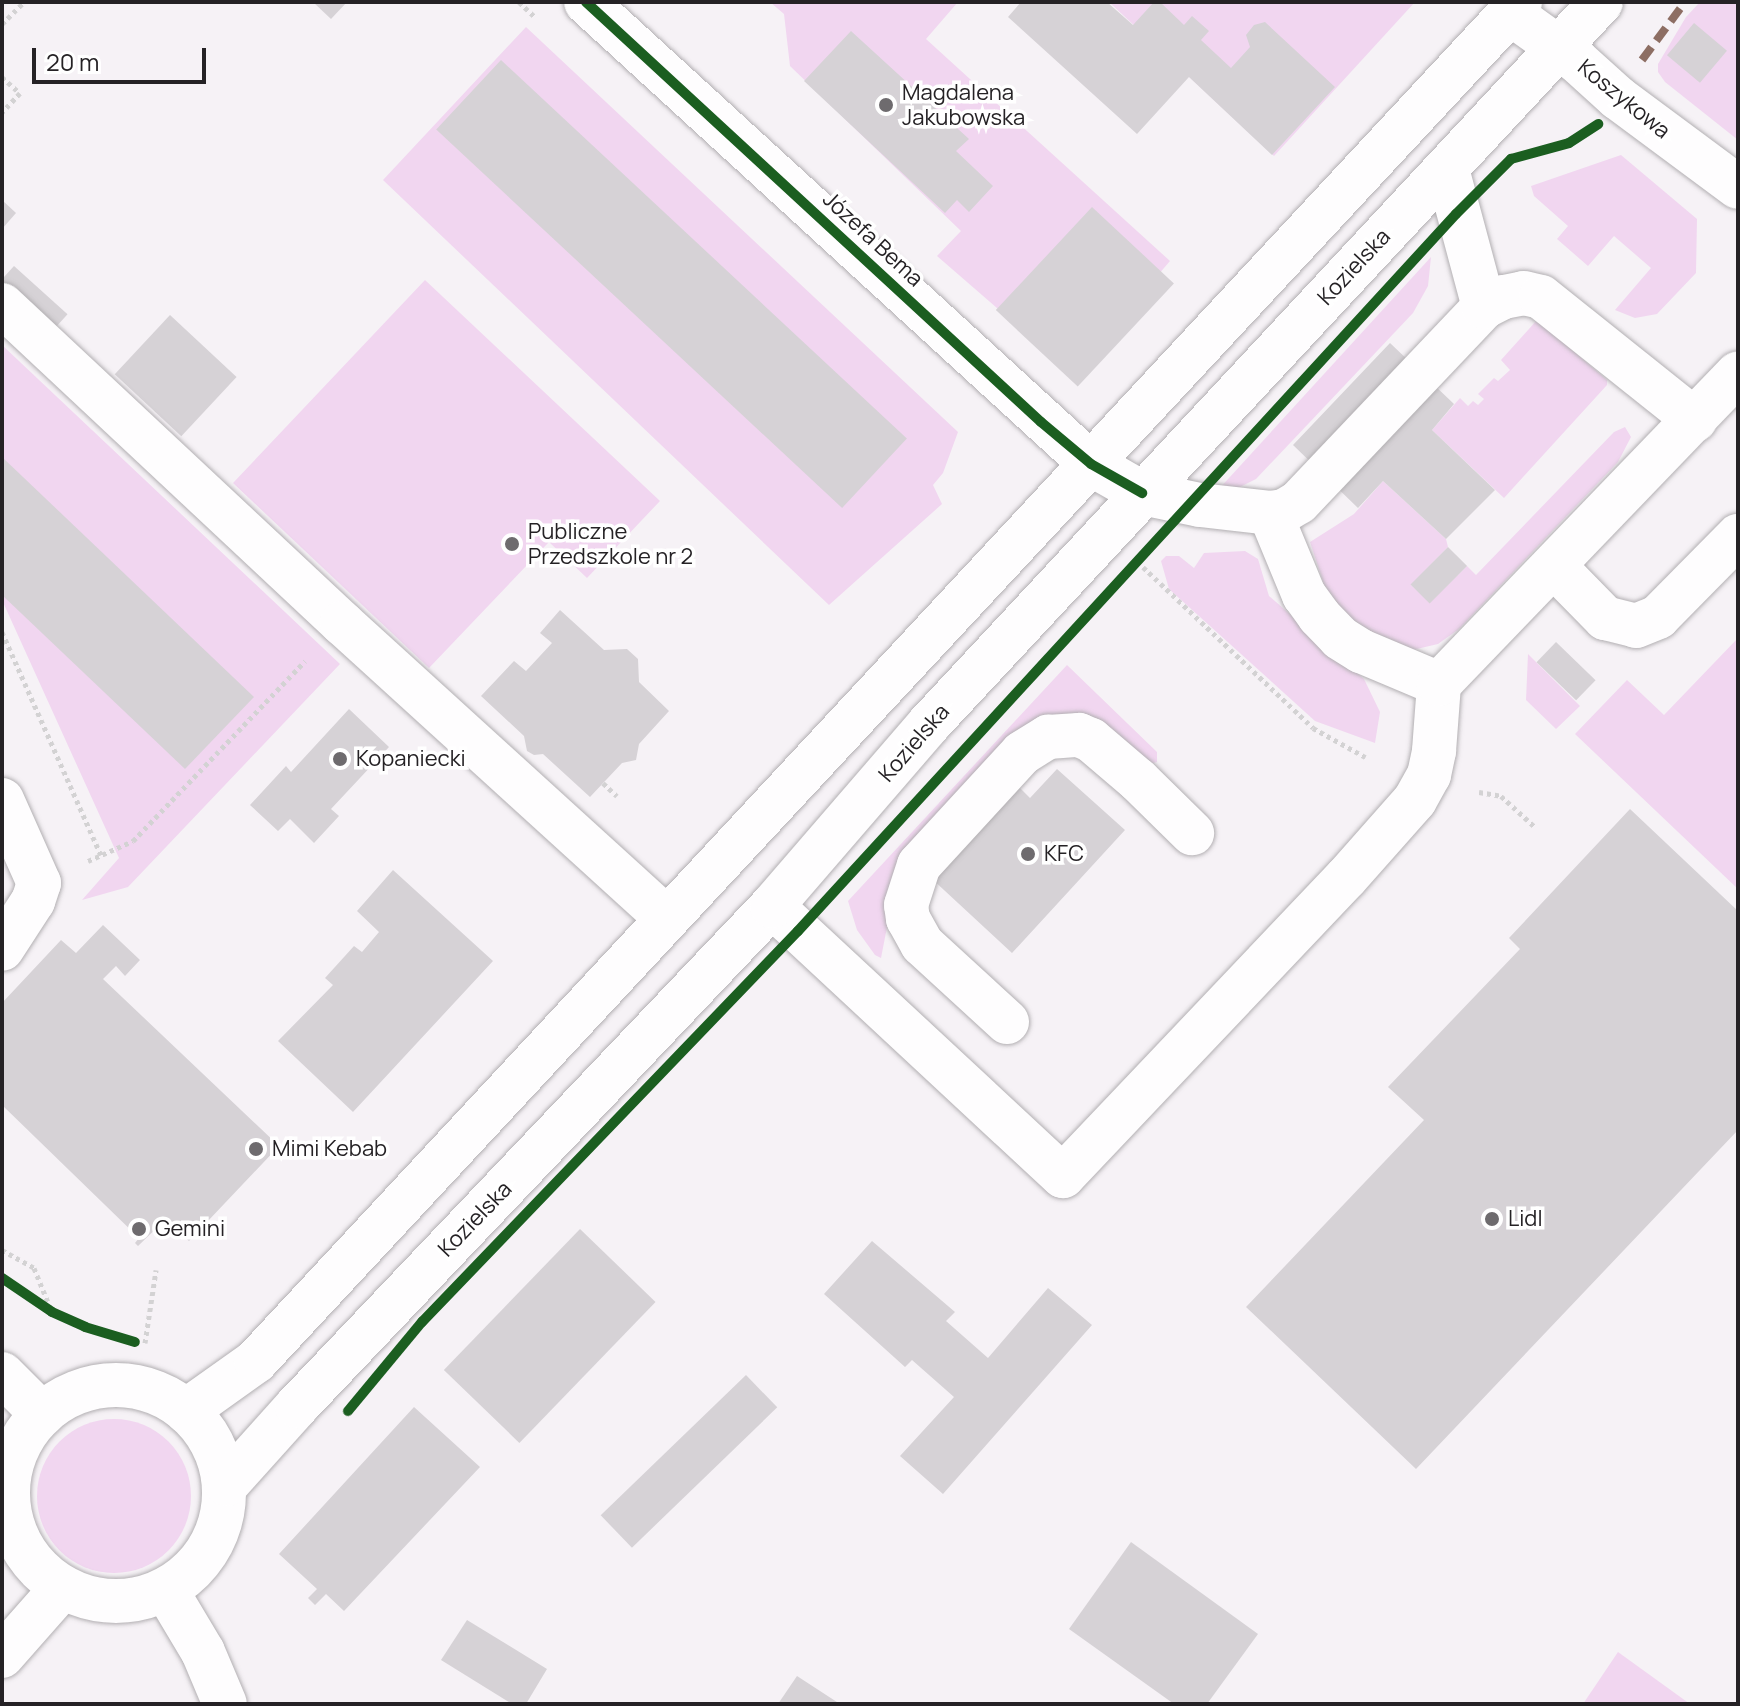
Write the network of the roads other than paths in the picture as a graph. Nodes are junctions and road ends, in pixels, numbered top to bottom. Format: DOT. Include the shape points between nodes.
graph roads {
  1 [pos="586,2"];
  2 [pos="1601,2"];
  3 [pos="1515,8"];
  4 [pos="1558,48"];
  5 [pos="1447,169"];
  6 [pos="1738,187"];
  7 [pos="2,305"];
  8 [pos="1484,307"];
  9 [pos="1738,373"];
  10 [pos="1695,420"];
  11 [pos="1091,464"];
  12 [pos="1142,493"];
  13 [pos="1270,513"];
  14 [pos="1738,536"];
  15 [pos="1554,566"];
  16 [pos="1439,684"];
  17 [pos="2,800"];
  18 [pos="1192,833"];
  19 [pos="772,906"];
  20 [pos="666,918"];
  21 [pos="2,949"];
  22 [pos="1007,1022"];
  23 [pos="2,1374"];
  24 [pos="186,1411"];
  25 [pos="42,1414"];
  26 [pos="227,1484"];
  27 [pos="62,1588"];
  28 [pos="166,1590"];
  29 [pos="2,1656"];
  30 [pos="225,1704"];
  1 -- 11 [label="main road, Józefa Bema"];
  2 -- 4 [label="main road, Kozielska"];
  3 -- 4 [label="main road, Koszykowa"];
  3 -- 11 [label="main road"];
  4 -- 5 [label="main road, Kozielska"];
  4 -- 6 [label="main road, Koszykowa"];
  5 -- 8 [label="main road"];
  5 -- 12 [label="main road, Kozielska"];
  7 -- 20 [label="main road"];
  8 -- 10 [label="main road" via="1524,293 1541,297"];
  8 -- 13 [label="main road" via="1299,502"];
  9 -- 10 [label="main road"];
  10 -- 15 [label="main road"];
  11 -- 12 [label="main road, Józefa Bema"];
  11 -- 20 [label="main road"];
  12 -- 13 [label="main road, Józefa Bema"];
  12 -- 19 [label="main road, Kozielska" via="929,724"];
  13 -- 16 [label="main road" via="1299,585 1340,638"];
  14 -- 15 [label="main road" via="1658,617 1636,626 1605,618"];
  15 -- 16 [label="main road"];
  16 -- 19 [label="main road" via="1434,751 1429,775 1415,800 1063,1176"];
  17 -- 21 [label="main road" via="39,883"];
  18 -- 22 [label="main road" via="1091,740 1079,735 1048,737 1022,753 919,865 906,905 922,944"];
  19 -- 26 [label="main road, Kozielska"];
  20 -- 24 [label="main road" via="256,1361"];
  23 -- 25 [label="main road"];
  24 -- 25 [label="main road" via="137,1386 103,1385 70,1395"];
  24 -- 26 [label="main road" via="214,1443"];
  25 -- 27 [label="main road" via="21,1441 9,1472 8,1507 17,1539 36,1567"];
  26 -- 28 [label="main road" via="219,1530 206,1554"];
  27 -- 28 [label="main road" via="114,1602 141,1600"];
  27 -- 29 [label="main road"];
  28 -- 30 [label="main road" via="203,1652"];
}
